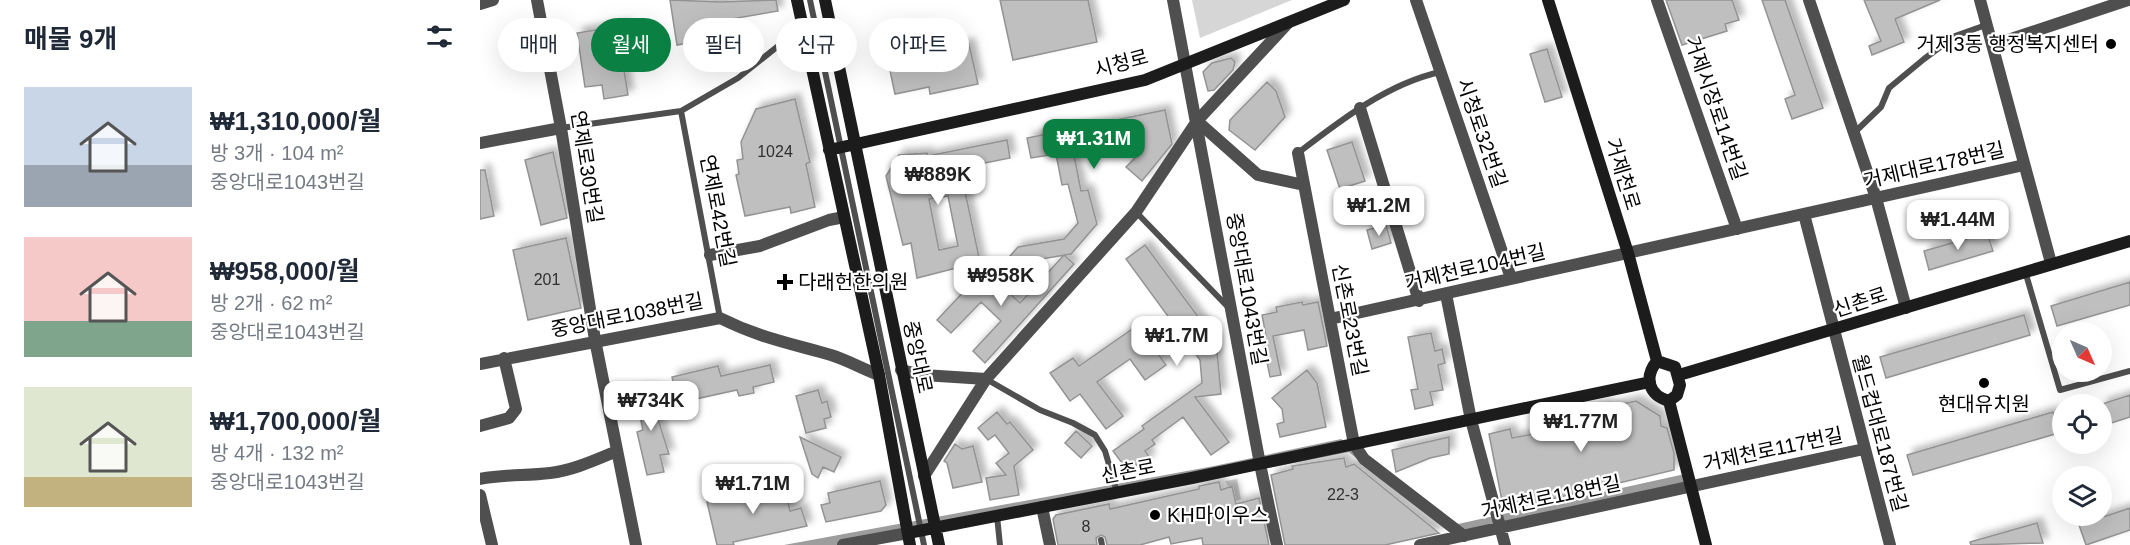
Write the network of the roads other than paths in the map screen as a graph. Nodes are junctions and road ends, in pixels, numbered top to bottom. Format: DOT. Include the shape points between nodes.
graph roads {
  1 [pos="493,0"];
  2 [pos="537,0"];
  3 [pos="797,0"];
  4 [pos="810,0"];
  5 [pos="825,0"];
  6 [pos="1173,0"];
  7 [pos="1344,0"];
  8 [pos="1416,0"];
  9 [pos="1548,0"];
  10 [pos="1657,0"];
  11 [pos="1809,0"];
  12 [pos="1980,0"];
  13 [pos="2128,0"];
  14 [pos="480,4"];
  15 [pos="800,18"];
  16 [pos="1288,22"];
  17 [pos="1986,25"];
  18 [pos="1993,45"];
  19 [pos="776,48"];
  20 [pos="1185,62"];
  21 [pos="814,72"];
  22 [pos="1440,72"];
  23 [pos="1360,108"];
  24 [pos="681,111"];
  25 [pos="1197,121"];
  26 [pos="561,128"];
  27 [pos="1855,132"];
  28 [pos="480,143"];
  29 [pos="854,143"];
  30 [pos="834,148"];
  31 [pos="1298,153"];
  32 [pos="2024,165"];
  33 [pos="1304,185"];
  34 [pos="1876,198"];
  35 [pos="1136,212"];
  36 [pos="1804,214"];
  37 [pos="844,218"];
  38 [pos="1737,229"];
  39 [pos="2130,241"];
  40 [pos="1628,254"];
  41 [pos="710,255"];
  42 [pos="2051,263"];
  43 [pos="2025,271"];
  44 [pos="1511,278"];
  45 [pos="1446,294"];
  46 [pos="1419,301"];
  47 [pos="1906,308"];
  48 [pos="1231,310"];
  49 [pos="720,318"];
  50 [pos="1330,319"];
  51 [pos="1834,331"];
  52 [pos="595,340"];
  53 [pos="504,358"];
  54 [pos="1657,361"];
  55 [pos="480,364"];
  56 [pos="901,370"];
  57 [pos="2130,371"];
  58 [pos="879,375"];
  59 [pos="1679,375"];
  60 [pos="986,379"];
  61 [pos="1650,382"];
  62 [pos="1669,401"];
  63 [pos="1471,420"];
  64 [pos="480,426"];
  65 [pos="1354,444"];
  66 [pos="1864,449"];
  67 [pos="617,451"];
  68 [pos="1260,464"];
  69 [pos="924,476"];
  70 [pos="480,478"];
  71 [pos="1690,487"];
  72 [pos="1117,492"];
  73 [pos="480,495"];
  74 [pos="1042,507"];
  75 [pos="997,515"];
  76 [pos="935,527"];
  77 [pos="1501,528"];
  78 [pos="921,530"];
  79 [pos="1464,536"];
  80 [pos="909,539"];
  81 [pos="492,545"];
  82 [pos="636,545"];
  83 [pos="843,545"];
  84 [pos="924,545"];
  85 [pos="939,545"];
  86 [pos="1000,545"];
  87 [pos="1050,545"];
  88 [pos="1277,545"];
  89 [pos="1420,545"];
  90 [pos="1505,545"];
  91 [pos="1706,545"];
  92 [pos="1890,545"];
  1 -- 14 [label="street"];
  2 -- 26 [label="street, 연제로30번길"];
  3 -- 15 [label="main road"];
  4 -- 30 [label="lane"];
  5 -- 29 [label="main road, 중앙대로"];
  6 -- 20 [label="street, 중앙대로1043번길"];
  7 -- 16 [label="main road, 시청로"];
  8 -- 22 [label="street, 시청로32번길"];
  9 -- 40 [label="main road, 거제천로"];
  10 -- 38 [label="street, 거제시장로14번길"];
  11 -- 27 [label="street"];
  12 -- 17 [label="street, 거제대로178번길"];
  13 -- 18 [label="street"];
  16 -- 20 [label="main road, 시청로"];
  16 -- 25 [label="street"];
  17 -- 18 [label="street, 거제대로178번길"];
  17 -- 27 [label="lane" via="1954,36 1888,88 1881,107"];
  18 -- 32 [label="street, 거제대로178번길"];
  19 -- 24 [label="lane" via="738,78"];
  20 -- 25 [label="street, 중앙대로1043번길"];
  20 -- 29 [label="main road, 시청로" via="1145,80"];
  21 -- 30 [label="main road"];
  22 -- 23 [label="lane, 신촌로23번길" via="1396,87"];
  22 -- 44 [label="street, 시청로32번길"];
  23 -- 31 [label="lane, 신촌로23번길"];
  23 -- 46 [label="street"];
  24 -- 26 [label="lane"];
  24 -- 41 [label="lane, 연제로42번길"];
  25 -- 33 [label="street" via="1258,175"];
  25 -- 35 [label="street"];
  25 -- 48 [label="street, 중앙대로1043번길"];
  26 -- 28 [label="street"];
  26 -- 52 [label="street, 연제로30번길"];
  27 -- 34 [label="street"];
  29 -- 30 [label="main road, 시청로"];
  29 -- 56 [label="main road, 중앙대로"];
  30 -- 37 [label="main road"];
  30 -- 78 [label="lane"];
  31 -- 33 [label="street, 신촌로23번길"];
  32 -- 34 [label="street, 거제대로178번길"];
  32 -- 42 [label="street"];
  33 -- 50 [label="street, 신촌로23번길"];
  34 -- 36 [label="street, 거제대로178번길"];
  34 -- 47 [label="street"];
  35 -- 48 [label="lane"];
  35 -- 60 [label="street"];
  36 -- 38 [label="street, 거제대로178번길"];
  36 -- 51 [label="street, 월드컵대로187번길"];
  37 -- 41 [label="street" via="760,246"];
  37 -- 58 [label="main road"];
  38 -- 40 [label="street, 거제대로178번길"];
  39 -- 42 [label="main road, 신촌로"];
  40 -- 44 [label="street, 거제천로104번길"];
  40 -- 54 [label="main road, 거제천로"];
  41 -- 49 [label="lane, 연제로42번길"];
  42 -- 43 [label="main road, 신촌로"];
  43 -- 47 [label="main road, 신촌로"];
  43 -- 57 [label="lane" via="2060,390"];
  44 -- 45 [label="street, 거제천로104번길"];
  45 -- 46 [label="street, 거제천로104번길"];
  45 -- 63 [label="street"];
  46 -- 50 [label="street, 거제천로104번길"];
  47 -- 51 [label="main road, 신촌로"];
  48 -- 68 [label="street, 중앙대로1043번길"];
  49 -- 52 [label="street, 중앙대로1038번길"];
  49 -- 58 [label="street, 중앙대로1038번길" via="785,345 833,356"];
  50 -- 65 [label="street, 신촌로23번길"];
  51 -- 59 [label="main road, 신촌로"];
  51 -- 66 [label="street, 월드컵대로187번길"];
  52 -- 53 [label="street, 중앙대로1038번길"];
  52 -- 67 [label="street, 연제로30번길"];
  53 -- 55 [label="street, 중앙대로1038번길"];
  53 -- 64 [label="street" via="516,409 510,418"];
  54 -- 59 [label="main road" via="1674,367"];
  54 -- 61 [label="main road"];
  56 -- 60 [label="street"];
  56 -- 69 [label="main road, 중앙대로"];
  58 -- 80 [label="main road"];
  59 -- 62 [label="main road" via="1677,395"];
  60 -- 69 [label="street"];
  60 -- 72 [label="lane" via="1095,435 1105,451"];
  61 -- 62 [label="main road" via="1658,398"];
  61 -- 63 [label="main road, 신촌로"];
  62 -- 71 [label="main road"];
  63 -- 65 [label="main road, 신촌로"];
  63 -- 77 [label="street"];
  65 -- 68 [label="main road, 신촌로"];
  65 -- 79 [label="street" via="1364,459"];
  66 -- 71 [label="street, 거제천로117번길"];
  66 -- 92 [label="street, 월드컵대로187번길"];
  67 -- 70 [label="street" via="549,473"];
  67 -- 82 [label="street, 연제로30번길"];
  68 -- 72 [label="main road, 신촌로"];
  68 -- 88 [label="street, 중앙대로1043번길"];
  69 -- 76 [label="main road, 중앙대로"];
  71 -- 77 [label="street, 거제천로118번길"];
  71 -- 91 [label="main road"];
  72 -- 74 [label="main road, 신촌로"];
  73 -- 81 [label="street"];
  74 -- 75 [label="main road, 신촌로"];
  74 -- 87 [label="street"];
  75 -- 76 [label="main road, 신촌로"];
  75 -- 86 [label="lane"];
  76 -- 78 [label="main road, 신촌로"];
  76 -- 85 [label="main road, 중앙대로"];
  77 -- 79 [label="street, 거제천로118번길"];
  77 -- 90 [label="street"];
  78 -- 80 [label="main road, 신촌로"];
  78 -- 84 [label="lane"];
  79 -- 89 [label="street, 거제천로118번길"];
  80 -- 83 [label="street"];
}
